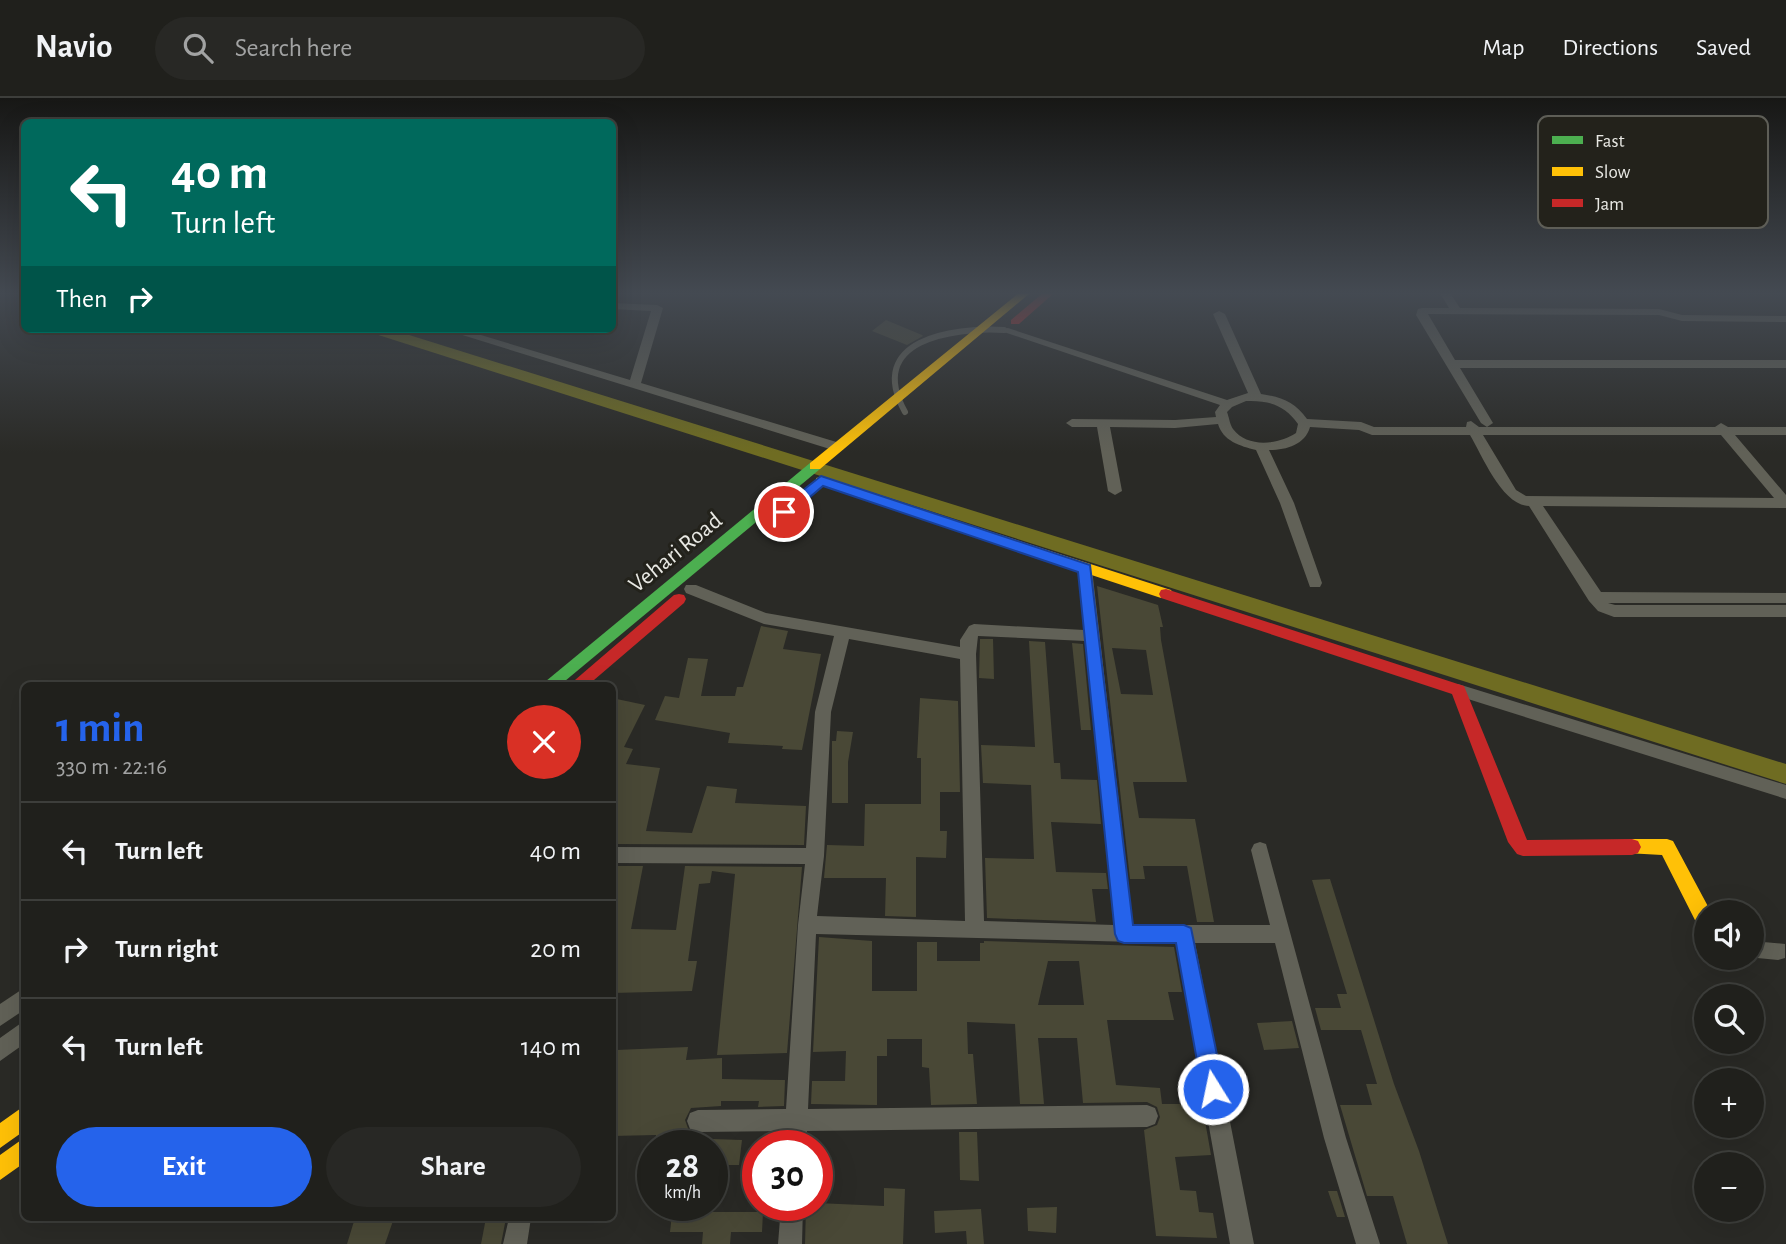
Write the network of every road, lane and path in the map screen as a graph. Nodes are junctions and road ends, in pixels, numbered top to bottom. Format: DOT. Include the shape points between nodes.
graph roads {
  1 [pos="509,346"];
  2 [pos="646,346"];
  3 [pos="915,346"];
  4 [pos="959,346"];
  5 [pos="984,346"];
  6 [pos="1066,346"];
  7 [pos="1233,346"];
  8 [pos="1442,346"];
  9 [pos="1453,364"];
  10 [pos="1786,364"];
  11 [pos="635,385"];
  12 [pos="1256,397"];
  13 [pos="895,398"];
  14 [pos="1231,402"];
  15 [pos="905,412"];
  16 [pos="1221,420"];
  17 [pos="1072,422"];
  18 [pos="1102,423"];
  19 [pos="1304,423"];
  20 [pos="1786,423"];
  21 [pos="1477,426"];
  22 [pos="1721,427"];
  23 [pos="1786,431"];
  24 [pos="1261,447"];
  25 [pos="837,448"];
  26 [pos="821,481"];
  27 [pos="1115,491"];
  28 [pos="1534,502"];
  29 [pos="1786,503"];
  30 [pos="1085,569"];
  31 [pos="701,581"];
  32 [pos="1315,583"];
  33 [pos="1594,597"];
  34 [pos="1786,598"];
  35 [pos="1786,611"];
  36 [pos="843,631"];
  37 [pos="1092,636"];
  38 [pos="968,654"];
  39 [pos="553,682"];
  40 [pos="581,682"];
  41 [pos="1458,690"];
  42 [pos="1786,792"];
  43 [pos="1261,850"];
  44 [pos="616,855"];
  45 [pos="816,856"];
  46 [pos="1694,900"];
  47 [pos="807,925"];
  48 [pos="975,930"];
  49 [pos="1124,934"];
  50 [pos="1184,934"];
  51 [pos="1282,934"];
  52 [pos="1764,950"];
  53 [pos="1778,951"];
  54 [pos="21,1000"];
  55 [pos="0,1016"];
  56 [pos="21,1034"];
  57 [pos="0,1051"];
  58 [pos="1147,1116"];
  59 [pos="797,1118"];
  60 [pos="21,1119"];
  61 [pos="698,1121"];
  62 [pos="796,1130"];
  63 [pos="0,1137"];
  64 [pos="21,1152"];
  65 [pos="0,1169"];
  66 [pos="519,1221"];
  67 [pos="791,1221"];
  68 [pos="515,1244"];
  69 [pos="790,1244"];
  70 [pos="1242,1244"];
  71 [pos="1368,1244"];
  1 -- 11 [label="street"];
  2 -- 11 [label="street"];
  3 -- 13 [label="lane" via="901,358 891,377"];
  4 -- 13 [label="main road, Vehari Road"];
  5 -- 15 [label="main road, Vehari Road"];
  6 -- 14 [label="street"];
  7 -- 12 [label="street"];
  8 -- 9 [label="street"];
  9 -- 10 [label="street"];
  9 -- 21 [label="street"];
  11 -- 25 [label="street"];
  12 -- 14 [label="street"];
  12 -- 19 [label="street" via="1292,408"];
  13 -- 15 [label="lane"];
  13 -- 25 [label="main road, Vehari Road"];
  14 -- 16 [label="street" via="1221,412"];
  15 -- 26 [label="main road, Vehari Road"];
  16 -- 18 [label="street"];
  16 -- 24 [label="street" via="1234,436"];
  17 -- 18 [label="street"];
  18 -- 27 [label="street"];
  19 -- 21 [label="street" via="1361,426 1372,431"];
  19 -- 24 [label="street" via="1304,432 1289,445"];
  20 -- 22 [label="street"];
  21 -- 22 [label="street"];
  21 -- 28 [label="street" via="1511,493"];
  22 -- 23 [label="street"];
  22 -- 29 [label="street"];
  24 -- 32 [label="street"];
  25 -- 39 [label="main road, Vehari Road"];
  26 -- 30 [label="main road"];
  26 -- 31 [label="main road, Vehari Road"];
  28 -- 29 [label="street"];
  28 -- 33 [label="street"];
  30 -- 37 [label="street"];
  30 -- 41 [label="main road"];
  31 -- 36 [label="street" via="764,618"];
  31 -- 40 [label="main road, Vehari Road"];
  33 -- 34 [label="street"];
  33 -- 35 [label="street" via="1614,611"];
  36 -- 38 [label="street"];
  36 -- 45 [label="street" via="823,712"];
  37 -- 38 [label="street" via="974,630"];
  37 -- 49 [label="street"];
  38 -- 48 [label="street"];
  41 -- 42 [label="street"];
  41 -- 46 [label="main road" via="1523,848 1667,848"];
  43 -- 51 [label="street"];
  44 -- 45 [label="street"];
  45 -- 47 [label="street"];
  47 -- 48 [label="street"];
  47 -- 59 [label="street"];
  48 -- 49 [label="street"];
  49 -- 50 [label="street"];
  50 -- 51 [label="street"];
  50 -- 70 [label="street"];
  51 -- 71 [label="street"];
  52 -- 53 [label="street"];
  54 -- 55 [label="street"];
  56 -- 57 [label="street"];
  58 -- 59 [label="street"];
  59 -- 61 [label="street"];
  59 -- 62 [label="street"];
  60 -- 63 [label="main road"];
  64 -- 65 [label="main road"];
  66 -- 68 [label="street"];
  67 -- 69 [label="street"];
}
